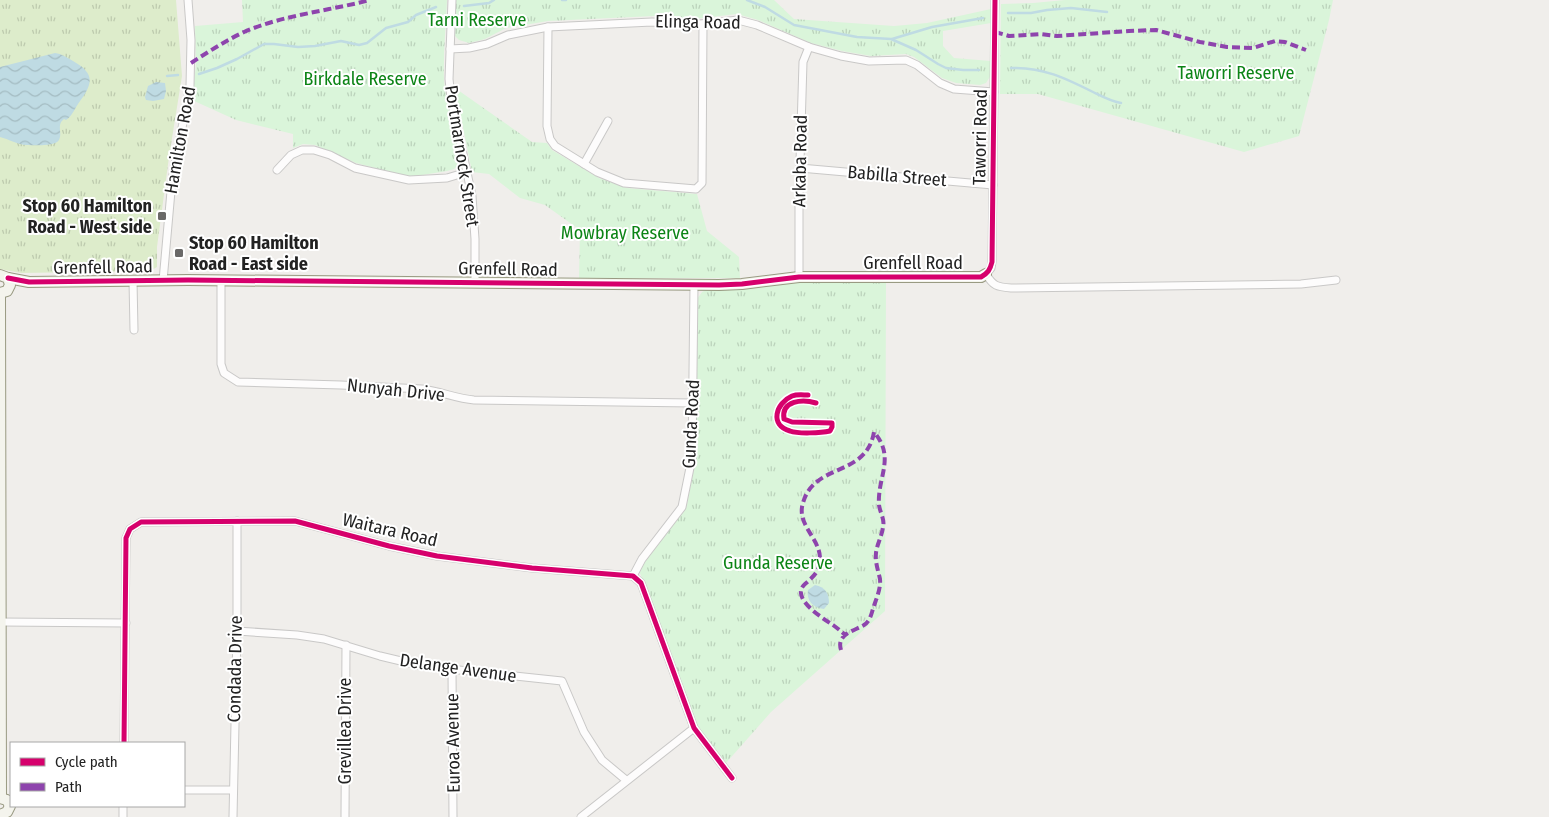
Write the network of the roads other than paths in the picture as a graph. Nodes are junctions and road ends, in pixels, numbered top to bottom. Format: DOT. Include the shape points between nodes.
graph roads {
  1 [pos="188,0"];
  2 [pos="452,0"];
  3 [pos="995,0"];
  4 [pos="703,24"];
  5 [pos="548,27"];
  6 [pos="809,47"];
  7 [pos="450,48"];
  8 [pos="994,92"];
  9 [pos="608,120"];
  10 [pos="584,164"];
  11 [pos="800,168"];
  12 [pos="278,170"];
  13 [pos="467,172"];
  14 [pos="993,185"];
  15 [pos="986,274"];
  16 [pos="799,277"];
  17 [pos="6,280"];
  18 [pos="163,280"];
  19 [pos="222,280"];
  20 [pos="1336,280"];
  21 [pos="133,281"];
  22 [pos="475,283"];
  23 [pos="694,285"];
  24 [pos="0,293"];
  25 [pos="134,330"];
  26 [pos="693,403"];
  27 [pos="237,521"];
  28 [pos="633,576"];
  29 [pos="1,622"];
  30 [pos="126,623"];
  31 [pos="236,631"];
  32 [pos="346,645"];
  33 [pos="452,670"];
  34 [pos="0,687"];
  35 [pos="694,728"];
  36 [pos="124,742"];
  37 [pos="732,778"];
  38 [pos="626,780"];
  39 [pos="185,790"];
  40 [pos="233,790"];
  41 [pos="0,798"];
  42 [pos="1,816"];
  43 [pos="233,817"];
  44 [pos="345,817"];
  45 [pos="453,817"];
  46 [pos="581,817"];
  1 -- 18 [label="street, Hamilton Road" via="190,86 172,180"];
  2 -- 7 [label="street, Portmarnock Street"];
  3 -- 8 [label="street, Taworri Road"];
  4 -- 5 [label="street, Elinga Road" via="652,22"];
  4 -- 6 [label="street, Elinga Road" via="738,20"];
  4 -- 10 [label="street" via="702,183 696,188 624,183"];
  5 -- 7 [label="street, Elinga Road" via="508,34 469,48"];
  5 -- 10 [label="street" via="546,105 550,139 555,146"];
  6 -- 8 [label="street, Elinga Road" via="869,61 906,60 954,89"];
  6 -- 11 [label="street, Arkaba Road" via="803,62"];
  7 -- 13 [label="street, Portmarnock Street" via="451,98"];
  8 -- 14 [label="street, Taworri Road"];
  9 -- 10 [label="street"];
  11 -- 14 [label="street, Babilla Street"];
  11 -- 16 [label="street, Arkaba Road"];
  12 -- 13 [label="street" via="291,155 302,150 314,150 355,168 409,180 447,178"];
  13 -- 22 [label="street, Portmarnock Street" via="474,214"];
  14 -- 15 [label="street, Taworri Road" via="992,262"];
  15 -- 16 [label="street, Grenfell Road" via="981,277"];
  15 -- 20 [label="street" via="995,285 1011,288 1291,284"];
  16 -- 23 [label="street, Grenfell Road" via="742,284"];
  17 -- 21 [label="street, Grenfell Road"];
  17 -- 24 [label="street" via="7,291"];
  18 -- 19 [label="street, Grenfell Road"];
  18 -- 21 [label="street, Grenfell Road"];
  19 -- 22 [label="street, Grenfell Road"];
  19 -- 26 [label="street, Nunyah Drive" via="221,364 224,373 238,382 422,389 466,400"];
  21 -- 25 [label="street"];
  22 -- 23 [label="street, Grenfell Road"];
  23 -- 26 [label="street, Gunda Road"];
  24 -- 29 [label="street"];
  26 -- 28 [label="street, Gunda Road" via="692,458 682,507 642,559"];
  27 -- 28 [label="street, Waitara Road" via="295,521 437,556"];
  27 -- 30 [label="street, Waitara Road" via="141,522 130,529 126,538"];
  27 -- 31 [label="street, Condada Drive"];
  28 -- 35 [label="street" via="641,583"];
  29 -- 30 [label="street"];
  29 -- 34 [label="street"];
  30 -- 36 [label="street, Waitara Road"];
  31 -- 32 [label="street, Delange Avenue" via="324,639"];
  31 -- 40 [label="street, Condada Drive"];
  32 -- 33 [label="street, Delange Avenue" via="422,666"];
  32 -- 44 [label="street, Grevillea Drive"];
  33 -- 38 [label="street, Delange Avenue" via="562,681 588,739 602,760"];
  33 -- 45 [label="street, Euroa Avenue"];
  34 -- 41 [label="street"];
  35 -- 37 [label="street"];
  35 -- 38 [label="street"];
  38 -- 46 [label="street"];
  39 -- 40 [label="street"];
  40 -- 43 [label="street, Condada Drive"];
  41 -- 42 [label="street" via="7,800 10,806"];
}
